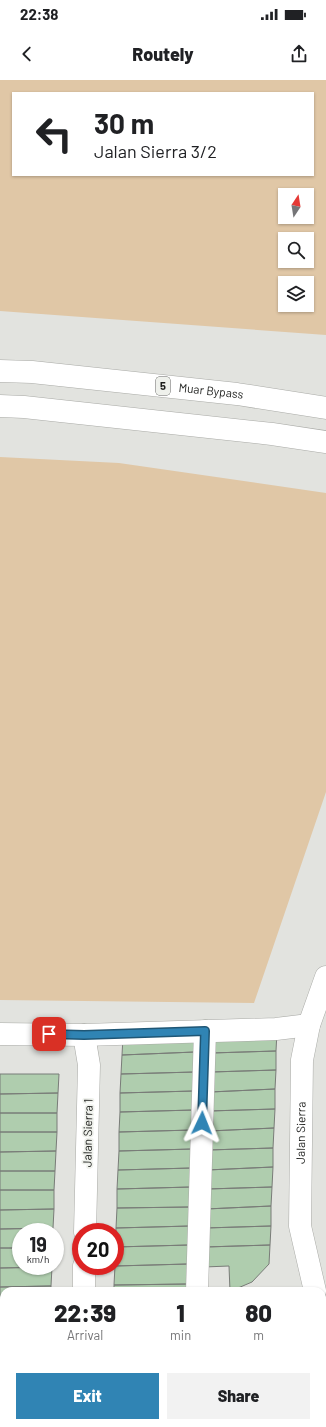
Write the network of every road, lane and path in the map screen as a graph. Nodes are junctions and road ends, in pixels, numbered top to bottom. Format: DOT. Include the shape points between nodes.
graph roads {
  1 [pos="0,371"];
  2 [pos="0,406"];
  3 [pos="326,408"];
  4 [pos="326,442"];
  5 [pos="326,977"];
  6 [pos="308,1025"];
  7 [pos="205,1031"];
  8 [pos="0,1034"];
  9 [pos="84,1035"];
  10 [pos="85,1223"];
  11 [pos="84,1275"];
  12 [pos="84,1287"];
  13 [pos="197,1287"];
  14 [pos="313,1287"];
  1 -- 3 [label="main road, Muar Bypass / 5" via="32,372 237,394"];
  2 -- 4 [label="main road" via="272,434"];
  5 -- 6 [label="main road, Jalan Sierra"];
  6 -- 7 [label="main road" via="276,1029"];
  6 -- 14 [label="main road, Jalan Sierra" via="302,1060 300,1226"];
  7 -- 9 [label="main road"];
  7 -- 13 [label="main road"];
  8 -- 9 [label="main road"];
  9 -- 10 [label="main road, Jalan Sierra 1" via="90,1065"];
  11 -- 12 [label="main road"];
}
